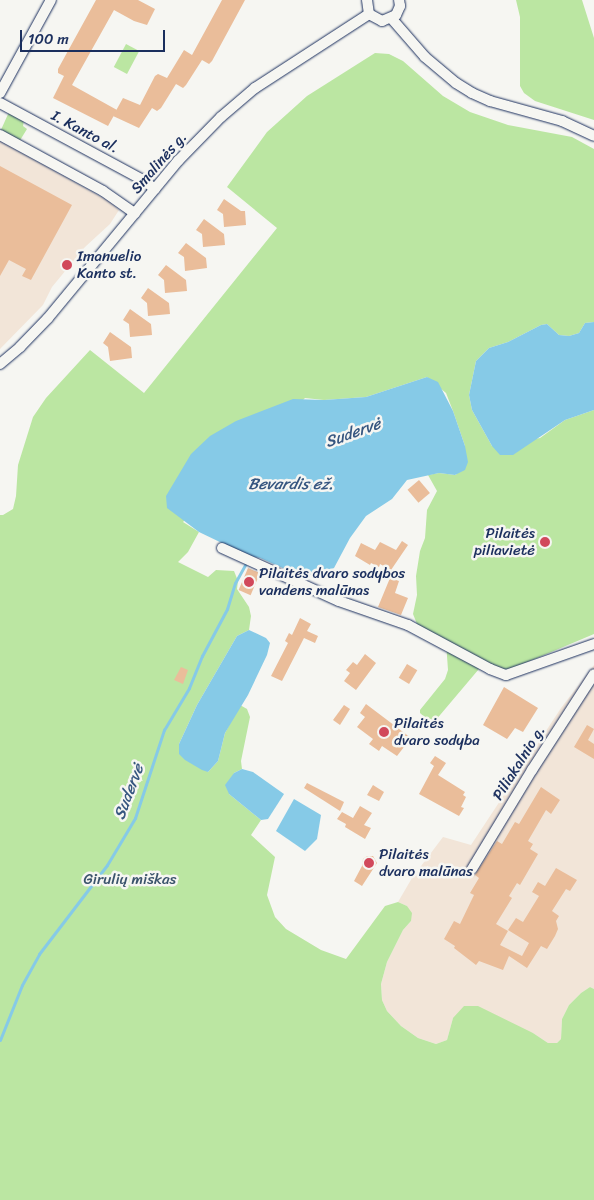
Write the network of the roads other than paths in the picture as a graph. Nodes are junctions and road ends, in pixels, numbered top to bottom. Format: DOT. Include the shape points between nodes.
graph roads {
  1 [pos="51,0"];
  2 [pos="367,0"];
  3 [pos="402,2"];
  4 [pos="369,14"];
  5 [pos="392,19"];
  6 [pos="0,93"];
  7 [pos="0,103"];
  8 [pos="0,135"];
  9 [pos="594,136"];
  10 [pos="155,189"];
  11 [pos="135,213"];
  12 [pos="0,364"];
  13 [pos="222,548"];
  14 [pos="594,644"];
  15 [pos="594,674"];
  16 [pos="472,869"];
  1 -- 6 [label="street"];
  2 -- 4 [label="street"];
  3 -- 5 [label="street"];
  4 -- 5 [label="street" via="382,21"];
  4 -- 10 [label="street, Smalinės g." via="255,88 199,138"];
  5 -- 9 [label="street" via="425,57 472,93 562,121"];
  7 -- 10 [label="street, I. Kanto al."];
  8 -- 11 [label="street" via="102,191"];
  10 -- 11 [label="street, Smalinės g."];
  11 -- 12 [label="street, Smalinės g." via="48,318"];
  13 -- 14 [label="street" via="339,601 408,625 506,675"];
  15 -- 16 [label="street, Piliakalnio g."];
}
